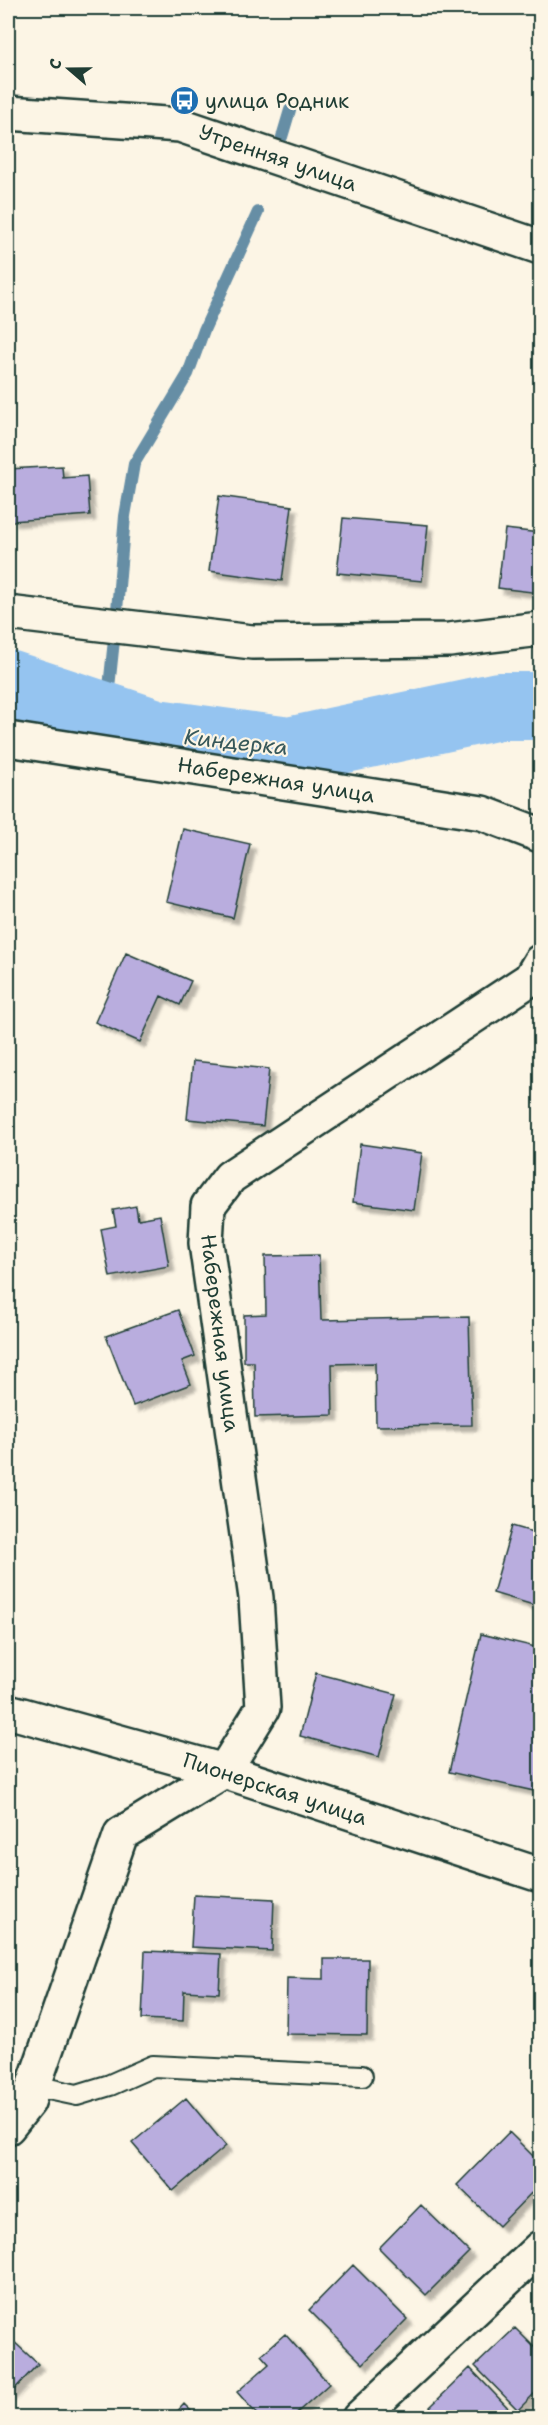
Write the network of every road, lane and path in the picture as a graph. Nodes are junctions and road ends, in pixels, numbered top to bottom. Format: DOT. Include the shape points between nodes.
graph roads {
  1 [pos="8,112"];
  2 [pos="540,247"];
  3 [pos="8,614"];
  4 [pos="540,629"];
  5 [pos="8,739"];
  6 [pos="540,835"];
  7 [pos="537,976"];
  8 [pos="8,1711"];
  9 [pos="224,1771"];
  10 [pos="540,1875"];
  11 [pos="362,2076"];
  12 [pos="34,2086"];
  13 [pos="8,2127"];
  14 [pos="540,2248"];
  15 [pos="359,2418"];
  1 -- 2 [label="street, Утренняя улица" via="180,125"];
  3 -- 4 [label="street" via="252,642 449,640"];
  5 -- 6 [label="street, Набережная улица" via="482,813"];
  7 -- 9 [label="street, Набережная улица" via="230,1177 208,1206 206,1244 256,1598 263,1708"];
  8 -- 9 [label="street, Пионерская улица"];
  9 -- 10 [label="street, Пионерская улица"];
  9 -- 12 [label="street" via="121,1834"];
  11 -- 12 [label="lane" via="153,2066 77,2095"];
  12 -- 13 [label="street" via="28,2103"];
  14 -- 15 [label="street"];
}
